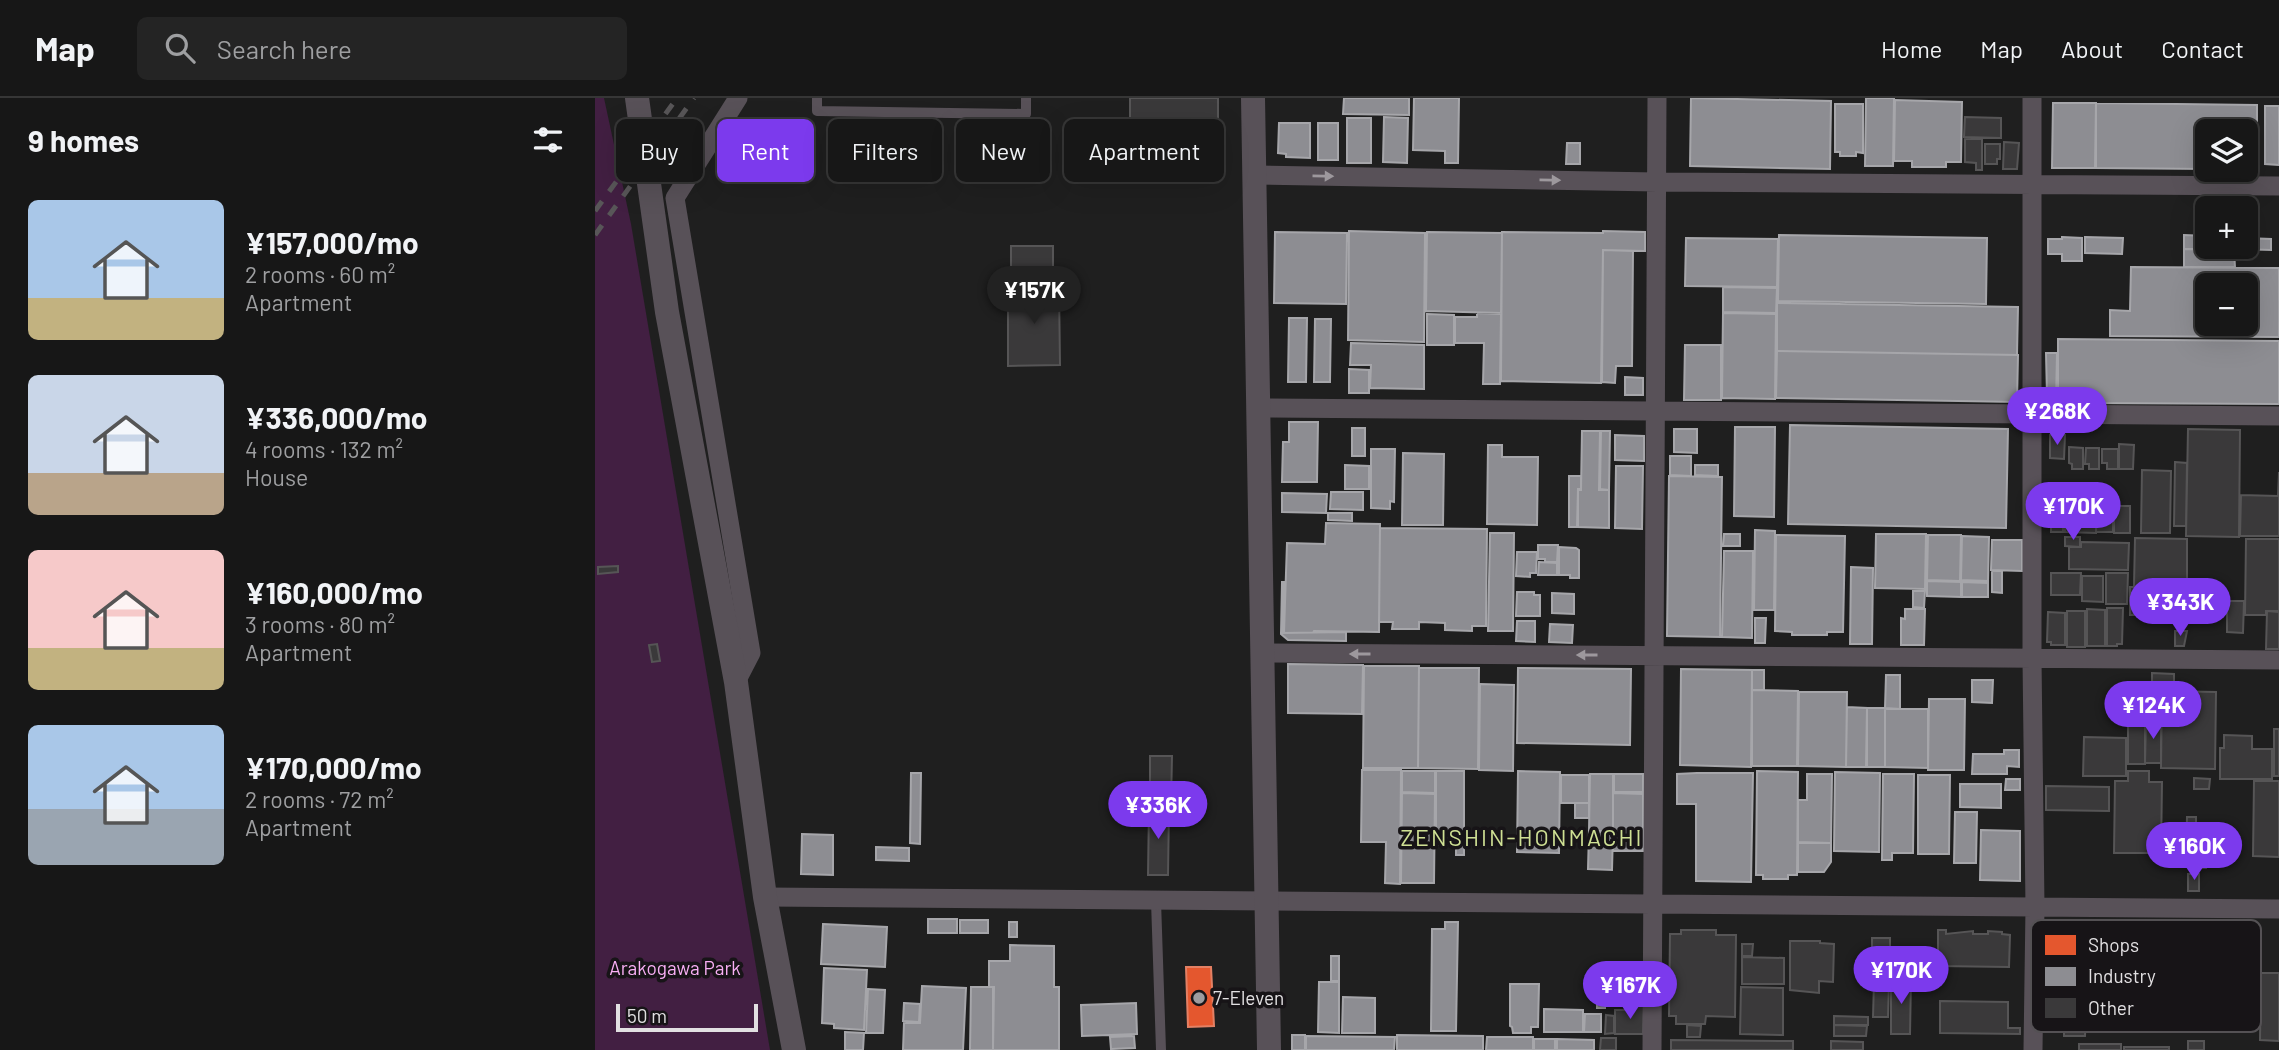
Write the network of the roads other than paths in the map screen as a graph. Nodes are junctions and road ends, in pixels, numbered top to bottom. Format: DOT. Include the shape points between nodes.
graph roads {
  1 [pos="637,98"];
  2 [pos="738,98"];
  3 [pos="817,98"];
  4 [pos="1026,98"];
  5 [pos="1253,98"];
  6 [pos="1657,98"];
  7 [pos="2032,98"];
  8 [pos="1254,175"];
  9 [pos="1657,182"];
  10 [pos="2032,184"];
  11 [pos="2279,186"];
  12 [pos="1258,408"];
  13 [pos="1657,411"];
  14 [pos="2033,414"];
  15 [pos="2279,416"];
  16 [pos="1261,653"];
  17 [pos="1656,655"];
  18 [pos="2032,659"];
  19 [pos="2279,660"];
  20 [pos="736,682"];
  21 [pos="765,897"];
  22 [pos="1156,901"];
  23 [pos="1265,901"];
  24 [pos="1654,904"];
  25 [pos="2035,907"];
  26 [pos="2279,909"];
  27 [pos="2035,920"];
  28 [pos="2033,1032"];
  29 [pos="794,1050"];
  30 [pos="1161,1050"];
  31 [pos="1269,1050"];
  32 [pos="1653,1050"];
  33 [pos="2033,1050"];
  1 -- 20 [label="street" via="667,312"];
  2 -- 20 [label="street" via="675,198 751,653"];
  3 -- 4 [label="lane" via="817,111 1026,114"];
  5 -- 8 [label="street"];
  6 -- 9 [label="street"];
  7 -- 10 [label="street"];
  8 -- 9 [label="street, one-way"];
  8 -- 12 [label="street"];
  9 -- 10 [label="street"];
  9 -- 13 [label="street"];
  10 -- 11 [label="street"];
  10 -- 14 [label="street"];
  12 -- 13 [label="street"];
  12 -- 16 [label="street"];
  13 -- 14 [label="street"];
  13 -- 17 [label="street"];
  14 -- 15 [label="street"];
  14 -- 18 [label="street"];
  17 -- 16 [label="street, one-way"];
  16 -- 23 [label="street"];
  17 -- 18 [label="street"];
  17 -- 24 [label="street"];
  18 -- 19 [label="street"];
  18 -- 25 [label="street"];
  20 -- 21 [label="street"];
  21 -- 22 [label="street"];
  21 -- 29 [label="street"];
  22 -- 23 [label="street"];
  22 -- 30 [label="lane"];
  23 -- 24 [label="street"];
  23 -- 31 [label="street"];
  24 -- 25 [label="street"];
  24 -- 32 [label="street"];
  25 -- 26 [label="street"];
  25 -- 27 [label="street"];
  28 -- 33 [label="street"];
}
